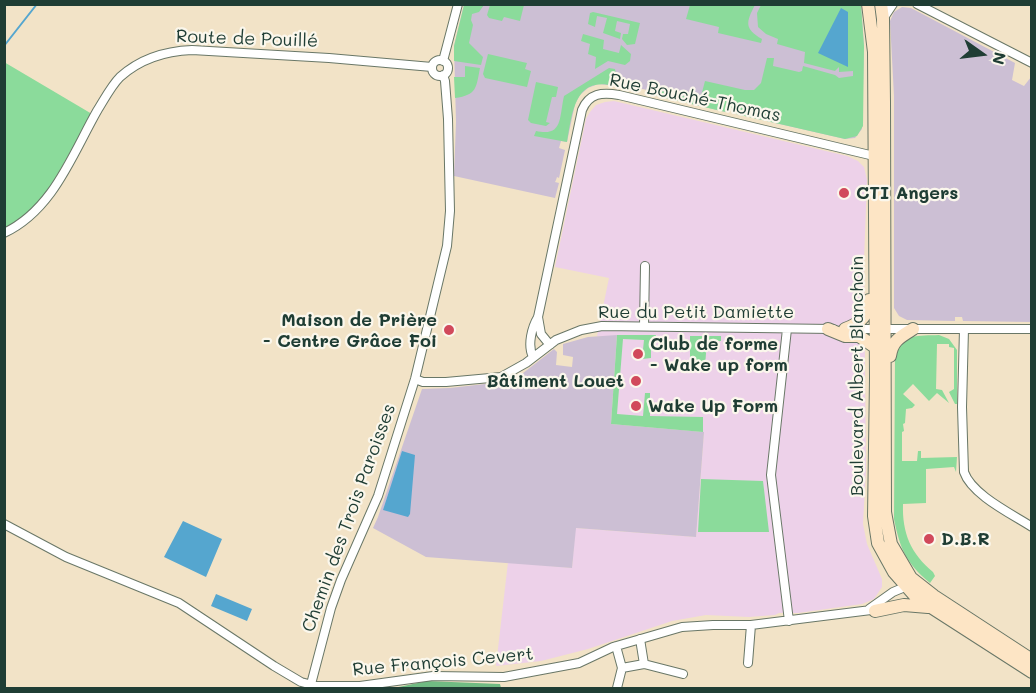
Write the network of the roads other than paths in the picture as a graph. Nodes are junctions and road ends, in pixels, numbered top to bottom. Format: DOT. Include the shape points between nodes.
graph roads {
  1 [pos="458,4"];
  2 [pos="868,4"];
  3 [pos="881,4"];
  4 [pos="893,4"];
  5 [pos="917,4"];
  6 [pos="883,20"];
  7 [pos="443,61"];
  8 [pos="1030,62"];
  9 [pos="432,68"];
  10 [pos="443,75"];
  11 [pos="884,147"];
  12 [pos="874,156"];
  13 [pos="885,182"];
  14 [pos="4,233"];
  15 [pos="875,264"];
  16 [pos="645,266"];
  17 [pos="538,317"];
  18 [pos="644,326"];
  19 [pos="787,329"];
  20 [pos="828,329"];
  21 [pos="845,329"];
  22 [pos="880,329"];
  23 [pos="913,329"];
  24 [pos="964,329"];
  25 [pos="1032,329"];
  26 [pos="550,345"];
  27 [pos="875,347"];
  28 [pos="533,357"];
  29 [pos="415,379"];
  30 [pos="885,394"];
  31 [pos="4,524"];
  32 [pos="1032,527"];
  33 [pos="910,585"];
  34 [pos="940,606"];
  35 [pos="875,611"];
  36 [pos="848,614"];
  37 [pos="789,621"];
  38 [pos="751,625"];
  39 [pos="640,639"];
  40 [pos="616,646"];
  41 [pos="1003,652"];
  42 [pos="1032,660"];
  43 [pos="748,663"];
  44 [pos="644,664"];
  45 [pos="622,668"];
  46 [pos="1032,672"];
  47 [pos="683,674"];
  48 [pos="1032,681"];
  49 [pos="310,687"];
  50 [pos="618,688"];
  1 -- 7 [label="street"];
  2 -- 12 [label="street, Boulevard Albert Blanchoin" via="874,52"];
  3 -- 6 [label="street, Boulevard Albert Blanchoin"];
  4 -- 6 [label="street"];
  5 -- 8 [label="street"];
  6 -- 11 [label="street, Boulevard Albert Blanchoin"];
  7 -- 9 [label="street" via="436,61"];
  7 -- 10 [label="street" via="447,66"];
  9 -- 10 [label="street" via="435,74"];
  9 -- 14 [label="street, Route de Pouillé" via="192,50 157,56 119,79 49,196 29,218"];
  10 -- 29 [label="street, Chemin des Trois Paroisses" via="448,119 447,246"];
  11 -- 12 [label="street"];
  11 -- 13 [label="street, Boulevard Albert Blanchoin"];
  12 -- 13 [label="street"];
  12 -- 15 [label="street, Boulevard Albert Blanchoin"];
  12 -- 17 [label="street, Rue Bouché-Thomas" via="619,95 594,95 582,110"];
  13 -- 22 [label="street, Boulevard Albert Blanchoin"];
  15 -- 21 [label="street" via="870,274 867,314"];
  15 -- 22 [label="street, Boulevard Albert Blanchoin"];
  16 -- 18 [label="street"];
  17 -- 26 [label="street" via="541,334"];
  17 -- 28 [label="street, Rue Bouché-Thomas" via="531,339"];
  18 -- 19 [label="street, Rue du Petit Damiette"];
  18 -- 26 [label="street, Rue du Petit Damiette" via="592,328 564,336"];
  19 -- 20 [label="street, Rue du Petit Damiette"];
  19 -- 37 [label="street" via="771,475"];
  20 -- 21 [label="street, Rue du Petit Damiette"];
  20 -- 27 [label="street" via="845,336 860,336"];
  21 -- 22 [label="street, Rue du Petit Damiette"];
  22 -- 23 [label="street, Rue du Petit Damiette"];
  22 -- 27 [label="street, Boulevard Albert Blanchoin"];
  22 -- 30 [label="street, Boulevard Albert Blanchoin"];
  23 -- 24 [label="street, Rue du Petit Damiette"];
  23 -- 30 [label="street" via="892,344 891,389"];
  24 -- 25 [label="street, Rue du Petit Damiette"];
  24 -- 32 [label="street" via="964,472 978,491"];
  26 -- 28 [label="street, Rue du Petit Damiette"];
  27 -- 33 [label="street, Boulevard Albert Blanchoin" via="875,529 887,563"];
  28 -- 29 [label="street, Rue du Petit Damiette" via="498,378 446,382"];
  29 -- 49 [label="street, Chemin des Trois Paroisses" via="378,496 331,608"];
  30 -- 33 [label="street, Boulevard Albert Blanchoin" via="885,512 891,544"];
  31 -- 49 [label="street" via="66,557 179,603"];
  33 -- 34 [label="street, Boulevard Albert Blanchoin"];
  33 -- 35 [label="street, Rue François Cevert" via="900,601"];
  33 -- 36 [label="street, Rue François Cevert" via="867,610"];
  34 -- 35 [label="street" via="904,605"];
  34 -- 41 [label="street, Boulevard Albert Blanchoin"];
  34 -- 42 [label="street, Boulevard Albert Blanchoin"];
  35 -- 36 [label="street, Rue François Cevert"];
  36 -- 37 [label="street, Rue François Cevert"];
  37 -- 38 [label="street, Rue François Cevert"];
  38 -- 39 [label="street, Rue François Cevert" via="693,626"];
  38 -- 43 [label="street"];
  39 -- 40 [label="street, Rue François Cevert"];
  39 -- 44 [label="street"];
  40 -- 45 [label="street"];
  40 -- 49 [label="street, Rue François Cevert" via="579,663 504,677 433,676 360,686"];
  41 -- 46 [label="street, Boulevard Albert Blanchoin"];
  41 -- 48 [label="street"];
  44 -- 45 [label="street"];
  44 -- 47 [label="street"];
  45 -- 50 [label="street"];
}
